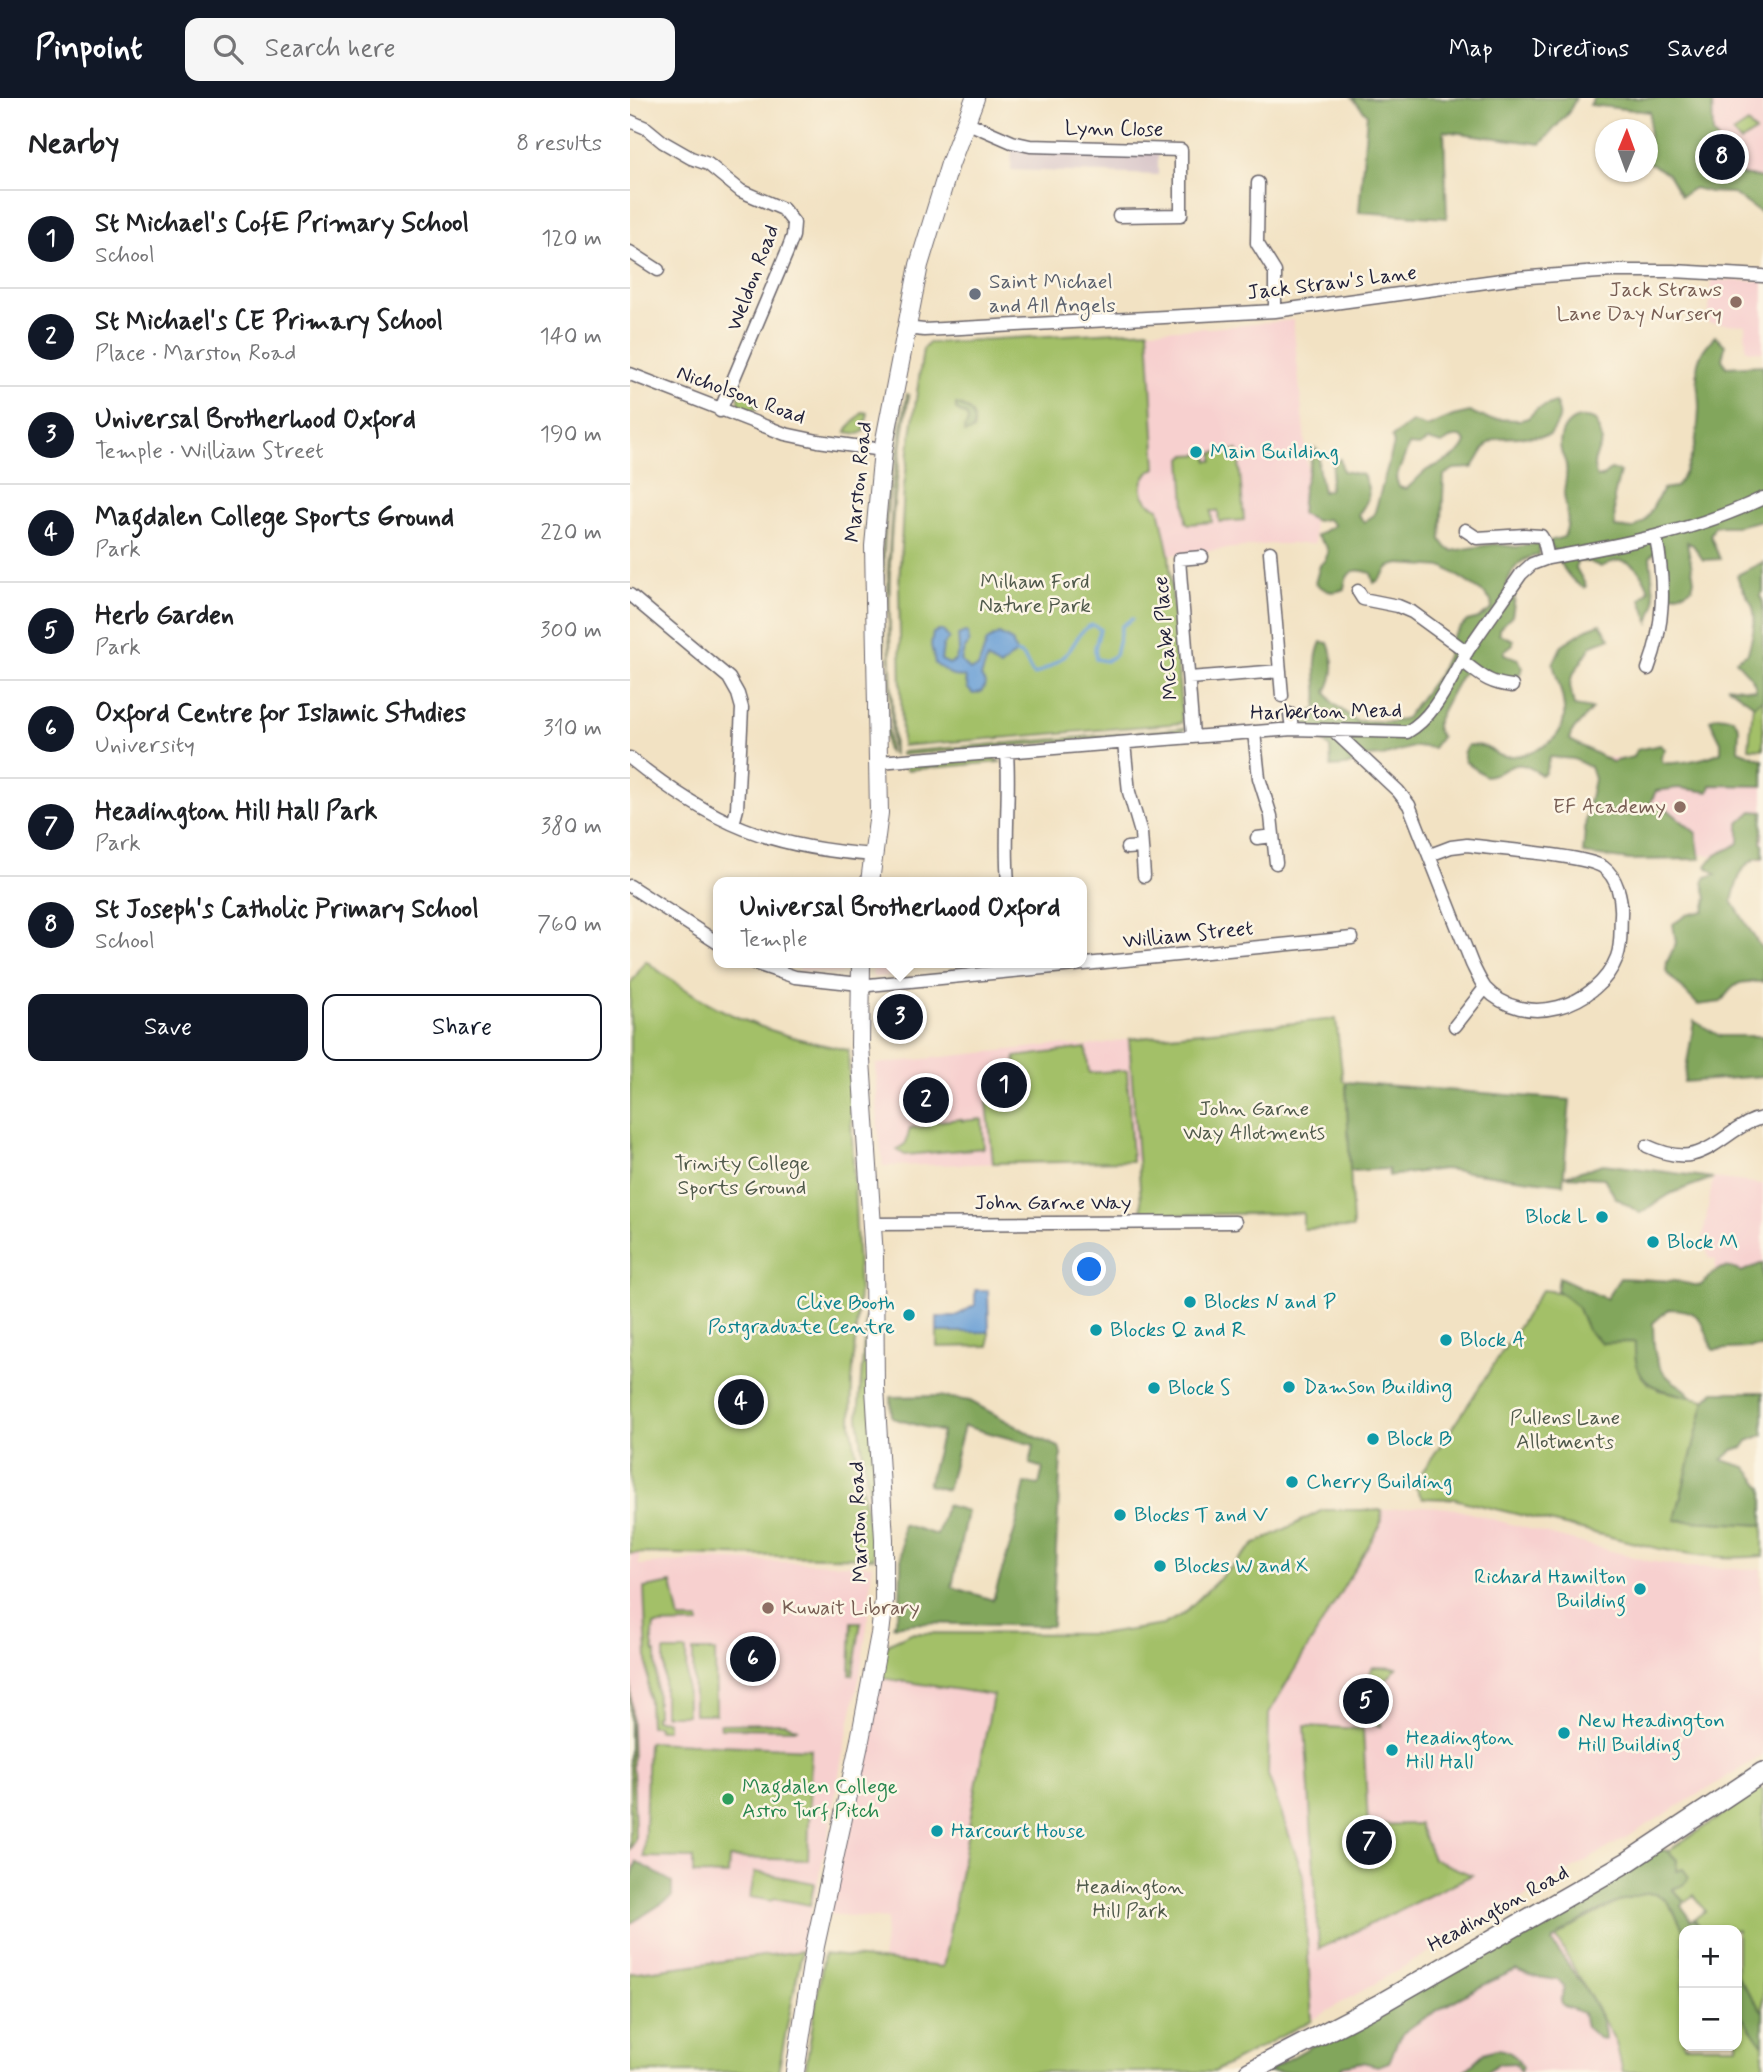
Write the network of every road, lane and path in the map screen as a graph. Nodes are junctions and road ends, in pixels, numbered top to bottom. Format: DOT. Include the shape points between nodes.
graph roads {
  1 [pos="975,98"];
  2 [pos="630,121"];
  3 [pos="965,122"];
  4 [pos="1258,183"];
  5 [pos="1118,216"];
  6 [pos="1257,243"];
  7 [pos="1243,244"];
  8 [pos="630,251"];
  9 [pos="658,270"];
  10 [pos="1763,276"];
  11 [pos="1275,311"];
  12 [pos="905,328"];
  13 [pos="630,374"];
  14 [pos="720,411"];
  15 [pos="883,450"];
  16 [pos="1763,498"];
  17 [pos="1465,530"];
  18 [pos="1656,537"];
  19 [pos="1270,552"];
  20 [pos="1202,557"];
  21 [pos="1548,558"];
  22 [pos="1358,592"];
  23 [pos="630,595"];
  24 [pos="1464,656"];
  25 [pos="1648,669"];
  26 [pos="1280,671"];
  27 [pos="1189,678"];
  28 [pos="1512,686"];
  29 [pos="1282,696"];
  30 [pos="1290,714"];
  31 [pos="1292,729"];
  32 [pos="1333,730"];
  33 [pos="1254,732"];
  34 [pos="1193,736"];
  35 [pos="1124,743"];
  36 [pos="1007,753"];
  37 [pos="630,758"];
  38 [pos="879,762"];
  39 [pos="733,824"];
  40 [pos="1273,836"];
  41 [pos="1257,838"];
  42 [pos="1142,847"];
  43 [pos="1127,848"];
  44 [pos="875,855"];
  45 [pos="1430,855"];
  46 [pos="1276,863"];
  47 [pos="1144,876"];
  48 [pos="871,877"];
  49 [pos="1008,877"];
  50 [pos="630,886"];
  51 [pos="1352,938"];
  52 [pos="713,940"];
  53 [pos="1087,964"];
  54 [pos="770,968"];
  55 [pos="861,968"];
  56 [pos="1046,968"];
  57 [pos="859,984"];
  58 [pos="1485,988"];
  59 [pos="1455,1026"];
  60 [pos="1763,1118"];
  61 [pos="1647,1146"];
  62 [pos="1235,1222"];
  63 [pos="871,1224"];
  64 [pos="1763,1772"];
  65 [pos="795,2072"];
  66 [pos="1249,2072"];
  1 -- 3 [label="main road, Marston Road"];
  2 -- 14 [label="street, Weldon Road" via="708,164 741,191 783,209 794,223 787,252"];
  3 -- 5 [label="street, Lynn Close" via="1030,146 1181,150 1181,215"];
  3 -- 12 [label="main road, Marston Road" via="927,234"];
  4 -- 6 [label="street"];
  6 -- 7 [label="street"];
  6 -- 11 [label="street" via="1275,272"];
  8 -- 9 [label="street"];
  10 -- 11 [label="street, Jack Straw's Lane" via="1673,271 1571,273"];
  11 -- 12 [label="street, Jack Straw's Lane"];
  12 -- 15 [label="main road, Marston Road"];
  13 -- 14 [label="street, Nicholson Road"];
  14 -- 15 [label="street, Nicholson Road" via="794,436"];
  15 -- 38 [label="main road, Marston Road" via="874,546"];
  16 -- 18 [label="street, Harberton Mead" via="1727,516"];
  17 -- 21 [label="street" via="1484,539 1535,534 1544,541"];
  18 -- 21 [label="street, Harberton Mead"];
  18 -- 25 [label="street" via="1663,605"];
  19 -- 26 [label="street"];
  20 -- 27 [label="street, McCabe Place" via="1179,559"];
  21 -- 24 [label="street, Harberton Mead" via="1526,569"];
  22 -- 24 [label="street" via="1363,599 1412,612"];
  23 -- 39 [label="street" via="723,671 738,694 742,708"];
  24 -- 28 [label="street" via="1484,679"];
  24 -- 32 [label="street, Harberton Mead" via="1430,713 1407,732"];
  26 -- 27 [label="street"];
  26 -- 29 [label="street"];
  27 -- 34 [label="street, McCabe Place"];
  30 -- 31 [label="street"];
  31 -- 32 [label="street, Harberton Mead"];
  31 -- 33 [label="street, Harberton Mead"];
  32 -- 45 [label="street" via="1401,794"];
  33 -- 34 [label="street, Harberton Mead"];
  33 -- 40 [label="street"];
  34 -- 35 [label="street, Harberton Mead"];
  35 -- 36 [label="street, Harberton Mead"];
  35 -- 42 [label="street"];
  36 -- 38 [label="street, Harberton Mead"];
  36 -- 49 [label="street"];
  37 -- 39 [label="street" via="688,802"];
  38 -- 44 [label="main road, Marston Road"];
  39 -- 44 [label="street" via="800,846"];
  40 -- 41 [label="street"];
  40 -- 46 [label="street"];
  42 -- 43 [label="street"];
  42 -- 47 [label="street"];
  44 -- 48 [label="main road, Marston Road"];
  45 -- 58 [label="street"];
  45 -- 58 [label="street" via="1460,845 1577,859 1605,868 1615,884 1622,903 1619,949 1594,990 1558,1007 1534,1011 1512,1005"];
  50 -- 52 [label="street"];
  51 -- 53 [label="street, William Street"];
  54 -- 57 [label="street, William Street"];
  55 -- 57 [label="main road, Marston Road"];
  56 -- 57 [label="street, William Street"];
  57 -- 63 [label="main road, Marston Road"];
  58 -- 59 [label="street"];
  60 -- 61 [label="street" via="1747,1122 1691,1156 1670,1155"];
  62 -- 63 [label="street, John Garne Way"];
  63 -- 65 [label="main road, Marston Road" via="884,1600 860,1740 815,1946"];
  64 -- 66 [label="main road, Headington Road" via="1629,1861 1378,2005"];
}
